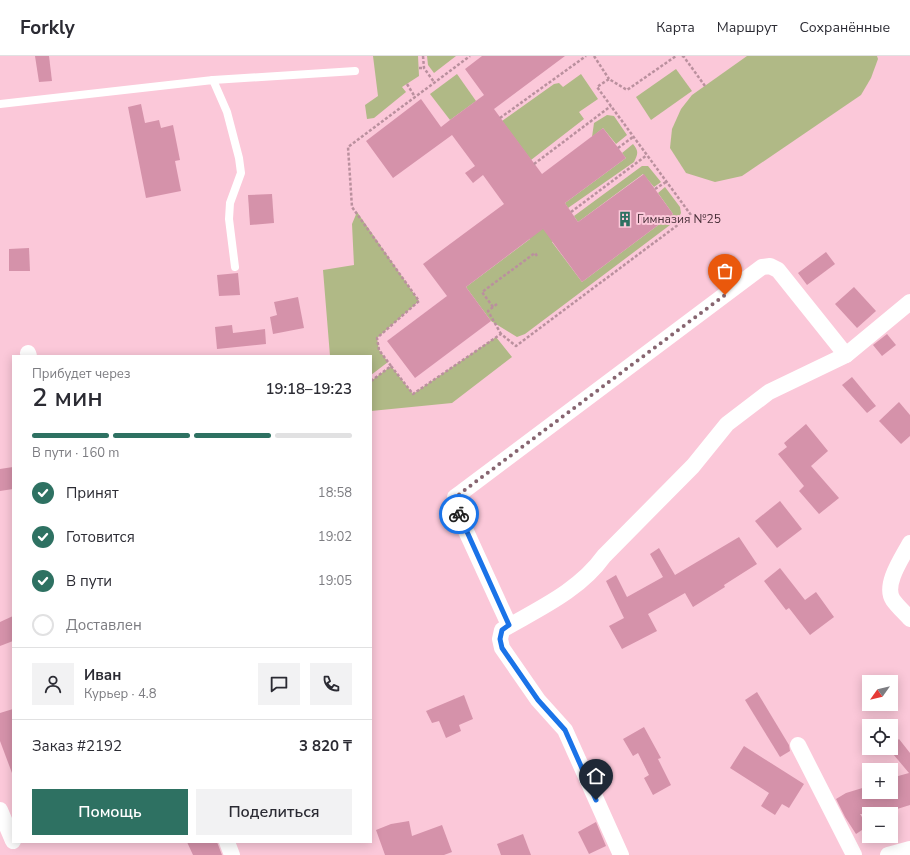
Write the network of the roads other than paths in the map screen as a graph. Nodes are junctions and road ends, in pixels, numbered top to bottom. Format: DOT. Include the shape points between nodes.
graph roads {
  1 [pos="355,71"];
  2 [pos="213,80"];
  3 [pos="0,104"];
  4 [pos="235,267"];
  5 [pos="910,302"];
  6 [pos="846,355"];
  7 [pos="910,543"];
  8 [pos="910,619"];
  9 [pos="509,625"];
  10 [pos="798,745"];
  11 [pos="0,810"];
  12 [pos="12,840"];
  13 [pos="13,843"];
  14 [pos="227,843"];
  15 [pos="910,849"];
  16 [pos="19,855"];
  17 [pos="232,855"];
  18 [pos="621,855"];
  19 [pos="854,855"];
  20 [pos="888,855"];
  1 -- 2 [label="lane"];
  2 -- 3 [label="lane"];
  2 -- 4 [label="lane" via="227,112 241,173 230,203 229,219"];
  5 -- 6 [label="street"];
  6 -- 9 [label="street" via="769,392 727,424 693,466 604,556 595,569 575,586"];
  6 -- 9 [label="street" via="778,270 770,266 762,267 455,497 454,505"];
  7 -- 8 [label="street" via="891,580 890,592 893,600"];
  9 -- 18 [label="street" via="502,630 502,648 538,700 565,730"];
  10 -- 19 [label="street"];
  11 -- 12 [label="street"];
  13 -- 16 [label="street"];
  14 -- 17 [label="street"];
  15 -- 20 [label="street"];
}
